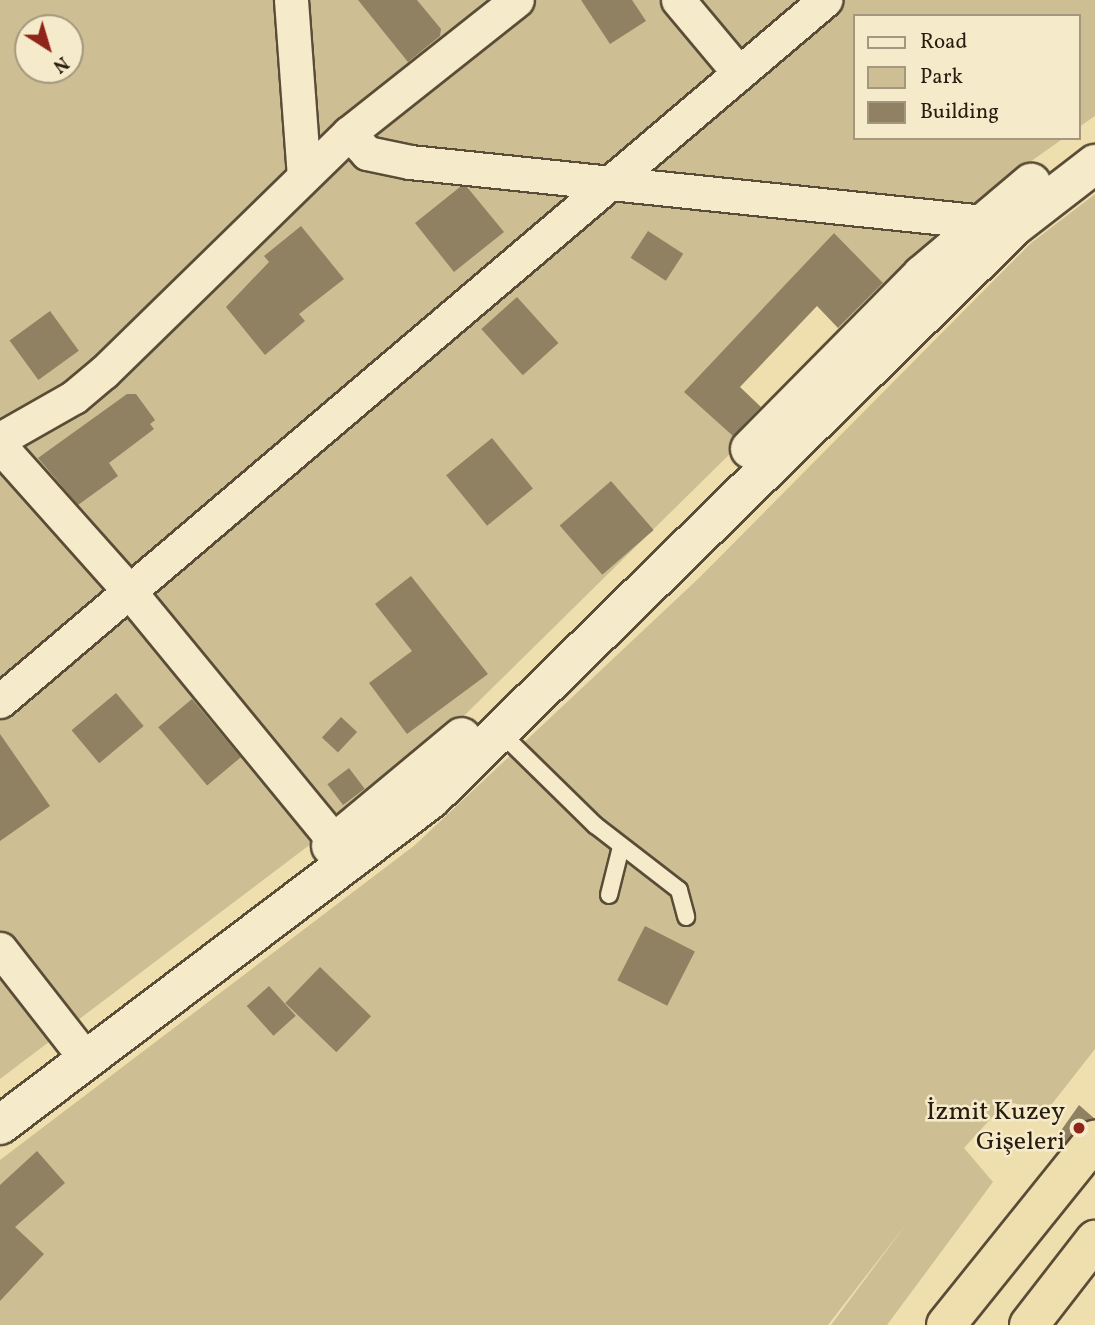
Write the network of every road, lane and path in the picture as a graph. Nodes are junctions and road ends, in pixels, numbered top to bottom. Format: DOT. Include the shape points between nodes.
graph roads {
  1 [pos="291,0"];
  2 [pos="517,0"];
  3 [pos="678,0"];
  4 [pos="825,0"];
  5 [pos="739,73"];
  6 [pos="349,134"];
  7 [pos="1095,137"];
  8 [pos="1095,164"];
  9 [pos="304,176"];
  10 [pos="610,182"];
  11 [pos="998,223"];
  12 [pos="0,439"];
  13 [pos="0,446"];
  14 [pos="129,591"];
  15 [pos="0,701"];
  16 [pos="501,733"];
  17 [pos="621,847"];
  18 [pos="344,852"];
  19 [pos="609,895"];
  20 [pos="686,917"];
  21 [pos="0,948"];
  22 [pos="79,1049"];
  23 [pos="2,1114"];
  24 [pos="1095,1140"];
  25 [pos="1095,1240"];
  26 [pos="946,1325"];
  27 [pos="1029,1325"];
  1 -- 9 [label="street"];
  2 -- 6 [label="street"];
  3 -- 5 [label="street"];
  4 -- 5 [label="street"];
  5 -- 10 [label="street"];
  6 -- 9 [label="street"];
  6 -- 10 [label="street" via="367,153 410,162"];
  7 -- 11 [label="main road"];
  8 -- 11 [label="main road"];
  9 -- 12 [label="street" via="104,372 74,397"];
  10 -- 11 [label="street"];
  10 -- 14 [label="street"];
  11 -- 16 [label="main road"];
  11 -- 18 [label="main road"];
  13 -- 14 [label="street"];
  14 -- 15 [label="street"];
  14 -- 18 [label="street"];
  16 -- 17 [label="lane"];
  16 -- 18 [label="main road"];
  17 -- 19 [label="lane"];
  17 -- 20 [label="lane" via="679,890"];
  18 -- 22 [label="main road"];
  21 -- 22 [label="street"];
  22 -- 23 [label="main road"];
  24 -- 26 [label="highway"];
  25 -- 27 [label="highway"];
}
